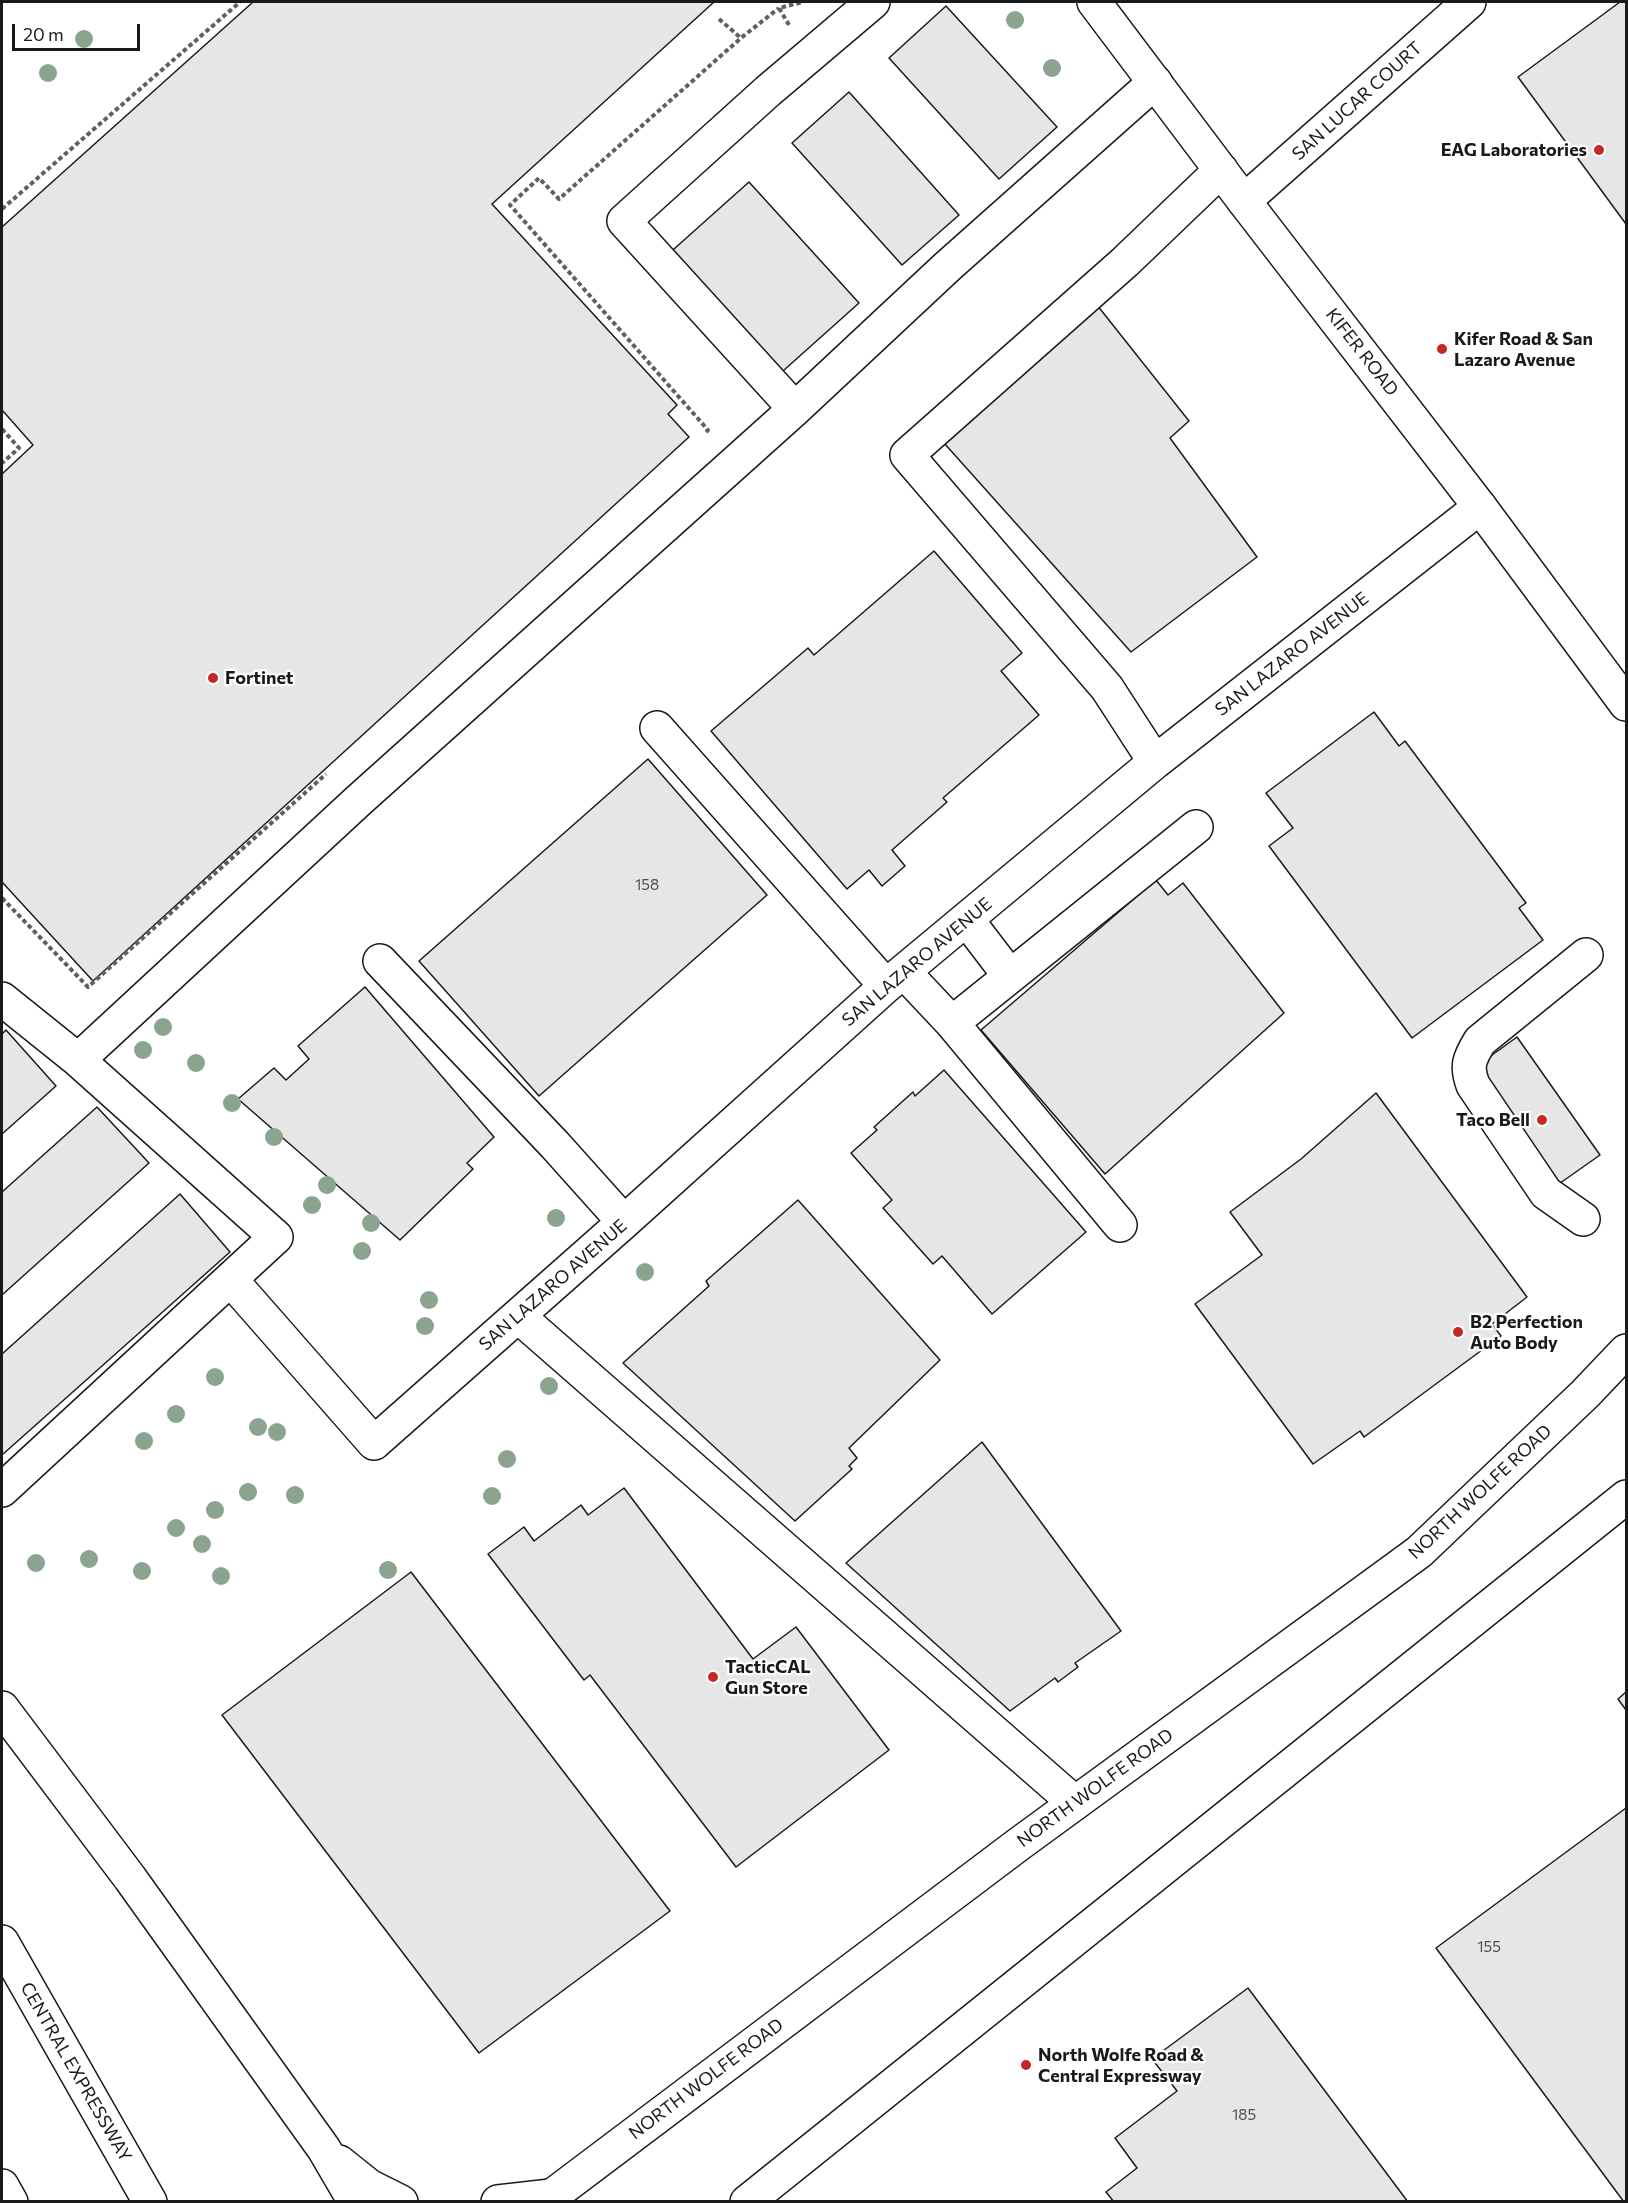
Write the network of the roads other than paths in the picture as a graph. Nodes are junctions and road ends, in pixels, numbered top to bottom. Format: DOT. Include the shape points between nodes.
graph roads {
  1 [pos="873,2"];
  2 [pos="1094,2"];
  3 [pos="1469,2"];
  4 [pos="1155,82"];
  5 [pos="1221,170"];
  6 [pos="1244,201"];
  7 [pos="795,410"];
  8 [pos="1480,507"];
  9 [pos="1626,704"];
  10 [pos="657,728"];
  11 [pos="1155,762"];
  12 [pos="1196,827"];
  13 [pos="968,920"];
  14 [pos="1586,955"];
  15 [pos="380,961"];
  16 [pos="1009,975"];
  17 [pos="895,979"];
  18 [pos="2,999"];
  19 [pos="952,1023"];
  20 [pos="78,1060"];
  21 [pos="1583,1219"];
  22 [pos="624,1222"];
  23 [pos="1120,1225"];
  24 [pos="231,1280"];
  25 [pos="518,1316"];
  26 [pos="1626,1351"];
  27 [pos="2,1490"];
  28 [pos="1626,1497"];
  29 [pos="2,1708"];
  30 [pos="1076,1803"];
  31 [pos="2,1942"];
  32 [pos="324,2149"];
  33 [pos="2,2186"];
  34 [pos="547,2199"];
  35 [pos="10,2202"];
  36 [pos="150,2202"];
  37 [pos="355,2202"];
  38 [pos="401,2202"];
  39 [pos="498,2202"];
  40 [pos="747,2202"];
  1 -- 7 [label="main road" via="624,221"];
  2 -- 4 [label="main road, KIFER ROAD"];
  3 -- 6 [label="main road, SAN LUCAR COURT"];
  4 -- 5 [label="main road, KIFER ROAD"];
  4 -- 7 [label="main road" via="948,266"];
  5 -- 6 [label="main road, KIFER ROAD"];
  5 -- 11 [label="main road" via="1125,262 907,455 1107,688"];
  6 -- 8 [label="main road, KIFER ROAD"];
  7 -- 20 [label="main road" via="358,801"];
  8 -- 9 [label="main road, KIFER ROAD"];
  8 -- 11 [label="main road, SAN LAZARO AVENUE"];
  10 -- 17 [label="main road"];
  11 -- 13 [label="main road, SAN LAZARO AVENUE"];
  12 -- 16 [label="main road"];
  13 -- 16 [label="main road"];
  13 -- 17 [label="main road, SAN LAZARO AVENUE"];
  14 -- 21 [label="main road" via="1480,1041 1468,1071 1479,1094 1546,1193"];
  15 -- 22 [label="main road"];
  16 -- 19 [label="main road"];
  17 -- 19 [label="main road"];
  17 -- 22 [label="main road, SAN LAZARO AVENUE"];
  18 -- 20 [label="main road"];
  19 -- 23 [label="main road"];
  20 -- 24 [label="main road" via="276,1237"];
  22 -- 25 [label="main road, SAN LAZARO AVENUE"];
  24 -- 25 [label="main road, SAN LAZARO AVENUE" via="374,1443"];
  24 -- 27 [label="main road"];
  25 -- 30 [label="main road"];
  26 -- 30 [label="main road, NORTH WOLFE ROAD" via="1419,1552"];
  28 -- 40 [label="main road"];
  29 -- 32 [label="main road" via="130,1878"];
  30 -- 34 [label="main road, NORTH WOLFE ROAD"];
  31 -- 36 [label="main road, CENTRAL EXPRESSWAY"];
  32 -- 37 [label="main road"];
  32 -- 38 [label="main road" via="369,2186"];
  33 -- 35 [label="main road"];
  34 -- 39 [label="main road"];
}
